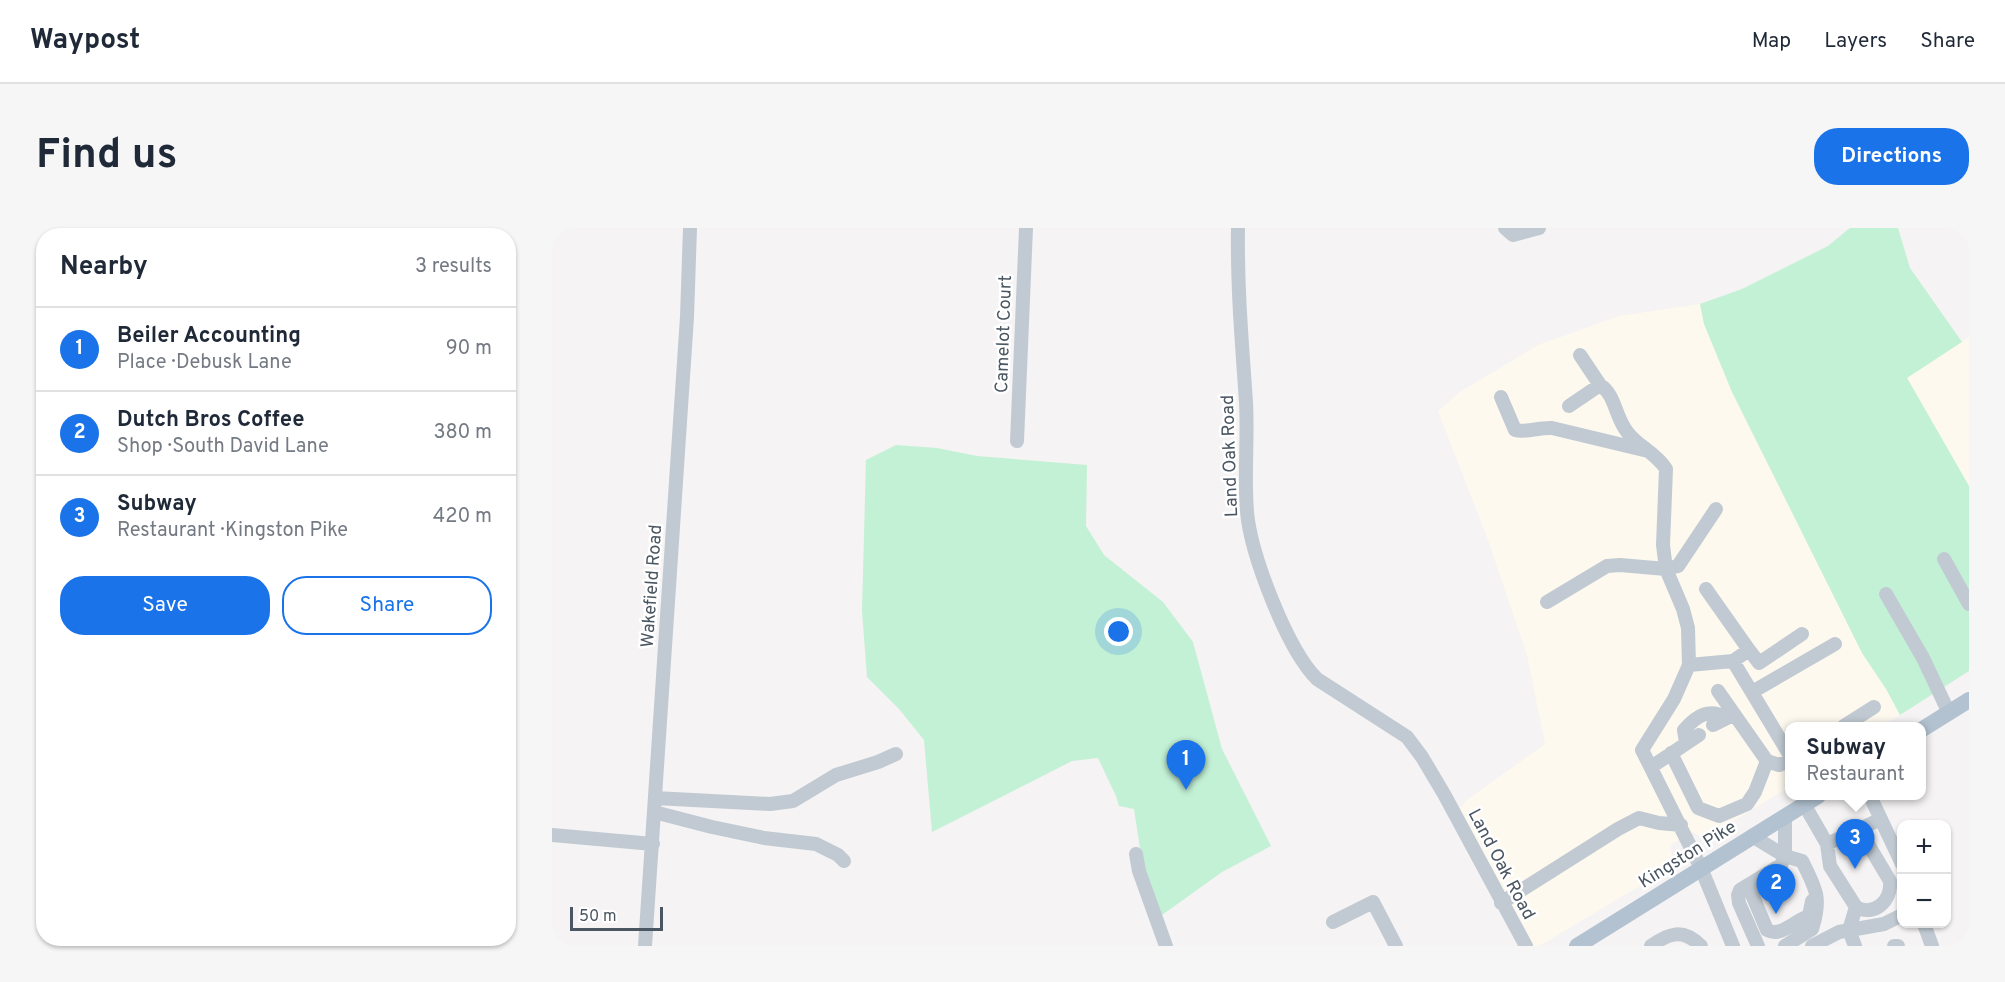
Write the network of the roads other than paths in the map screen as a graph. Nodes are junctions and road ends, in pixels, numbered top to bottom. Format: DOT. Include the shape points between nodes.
graph roads {
  1 [pos="690,228"];
  2 [pos="1026,228"];
  3 [pos="1238,228"];
  4 [pos="1505,228"];
  5 [pos="1539,228"];
  6 [pos="1580,355"];
  7 [pos="1600,385"];
  8 [pos="1501,396"];
  9 [pos="1569,406"];
  10 [pos="1017,441"];
  11 [pos="1650,451"];
  12 [pos="1716,508"];
  13 [pos="1944,559"];
  14 [pos="1666,569"];
  15 [pos="1706,589"];
  16 [pos="1886,594"];
  17 [pos="1547,602"];
  18 [pos="1969,604"];
  19 [pos="1802,634"];
  20 [pos="1835,644"];
  21 [pos="1749,650"];
  22 [pos="1733,661"];
  23 [pos="1689,666"];
  24 [pos="1718,690"];
  25 [pos="1752,692"];
  26 [pos="1969,700"];
  27 [pos="1874,707"];
  28 [pos="1948,713"];
  29 [pos="1730,716"];
  30 [pos="1850,722"];
  31 [pos="1713,725"];
  32 [pos="1926,727"];
  33 [pos="1699,735"];
  34 [pos="1686,742"];
  35 [pos="1785,747"];
  36 [pos="1671,753"];
  37 [pos="896,754"];
  38 [pos="1767,761"];
  39 [pos="1785,763"];
  40 [pos="1651,767"];
  41 [pos="1810,800"];
  42 [pos="1814,800"];
  43 [pos="1872,800"];
  44 [pos="655,805"];
  45 [pos="1785,816"];
  46 [pos="1881,819"];
  47 [pos="1681,825"];
  48 [pos="1859,829"];
  49 [pos="552,835"];
  50 [pos="1752,837"];
  51 [pos="653,844"];
  52 [pos="1827,844"];
  53 [pos="1897,853"];
  54 [pos="1136,854"];
  55 [pos="1789,857"];
  56 [pos="844,861"];
  57 [pos="1701,868"];
  58 [pos="1744,888"];
  59 [pos="1501,903"];
  60 [pos="1856,907"];
  61 [pos="1897,918"];
  62 [pos="1333,922"];
  63 [pos="1925,928"];
  64 [pos="1850,930"];
  65 [pos="1755,941"];
  66 [pos="645,946"];
  67 [pos="1166,946"];
  68 [pos="1396,946"];
  69 [pos="1526,946"];
  70 [pos="1578,946"];
  71 [pos="1651,946"];
  72 [pos="1701,946"];
  73 [pos="1733,946"];
  74 [pos="1785,946"];
  75 [pos="1812,946"];
  76 [pos="1855,946"];
  77 [pos="1932,946"];
  1 -- 44 [label="street, Wakefield Road"];
  2 -- 10 [label="street, Camelot Court"];
  3 -- 59 [label="street, Land Oak Road" via="1247,514 1271,597 1307,669 1407,737 1444,794"];
  4 -- 5 [label="street" via="1513,235"];
  6 -- 7 [label="street"];
  7 -- 9 [label="street"];
  7 -- 11 [label="street" via="1611,394 1616,415 1628,434"];
  8 -- 11 [label="street" via="1515,430 1552,428"];
  11 -- 14 [label="street" via="1666,469"];
  12 -- 14 [label="street" via="1678,566"];
  13 -- 18 [label="street"];
  14 -- 17 [label="street" via="1607,566"];
  14 -- 23 [label="street" via="1688,628"];
  15 -- 21 [label="street"];
  16 -- 28 [label="street" via="1923,658"];
  19 -- 21 [label="street" via="1759,663"];
  20 -- 25 [label="street"];
  21 -- 22 [label="street"];
  22 -- 23 [label="street"];
  22 -- 25 [label="street"];
  23 -- 40 [label="street" via="1674,699 1642,750"];
  24 -- 29 [label="street"];
  25 -- 35 [label="street"];
  26 -- 28 [label="main road"];
  27 -- 30 [label="street"];
  28 -- 32 [label="main road"];
  29 -- 31 [label="street"];
  29 -- 34 [label="street" via="1708,713 1692,721 1684,730"];
  29 -- 38 [label="street"];
  33 -- 34 [label="street"];
  34 -- 36 [label="street"];
  36 -- 38 [label="street" via="1698,808 1719,816 1747,804"];
  36 -- 40 [label="street"];
  37 -- 44 [label="street" via="836,775 793,801"];
  38 -- 39 [label="street"];
  40 -- 47 [label="street"];
  41 -- 45 [label="main road, Kingston Pike"];
  42 -- 52 [label="street"];
  43 -- 46 [label="street"];
  44 -- 51 [label="street, Wakefield Road"];
  44 -- 56 [label="street" via="754,836 816,844"];
  45 -- 50 [label="main road, Kingston Pike"];
  45 -- 55 [label="street"];
  46 -- 48 [label="street"];
  46 -- 53 [label="street"];
  47 -- 57 [label="street"];
  47 -- 59 [label="street" via="1639,818"];
  48 -- 52 [label="street"];
  48 -- 60 [label="street" via="1890,881 1890,889 1886,901 1875,909"];
  49 -- 51 [label="street"];
  50 -- 55 [label="street"];
  50 -- 57 [label="main road, Kingston Pike"];
  51 -- 66 [label="street, Wakefield Road"];
  52 -- 60 [label="street" via="1830,866"];
  54 -- 67 [label="street"];
  55 -- 58 [label="street"];
  55 -- 58 [label="street" via="1811,891 1809,916 1772,933"];
  55 -- 74 [label="street" via="1802,861 1816,888 1818,912 1812,929"];
  57 -- 70 [label="main road, Kingston Pike"];
  57 -- 73 [label="street"];
  58 -- 65 [label="street" via="1738,895 1739,903"];
  59 -- 69 [label="street, Land Oak Road"];
  60 -- 64 [label="street"];
  61 -- 64 [label="street"];
  62 -- 68 [label="street" via="1373,902"];
  63 -- 77 [label="street"];
  64 -- 75 [label="street"];
  64 -- 76 [label="street"];
  65 -- 73 [label="street"];
  71 -- 72 [label="street" via="1672,934 1689,937"];
}
